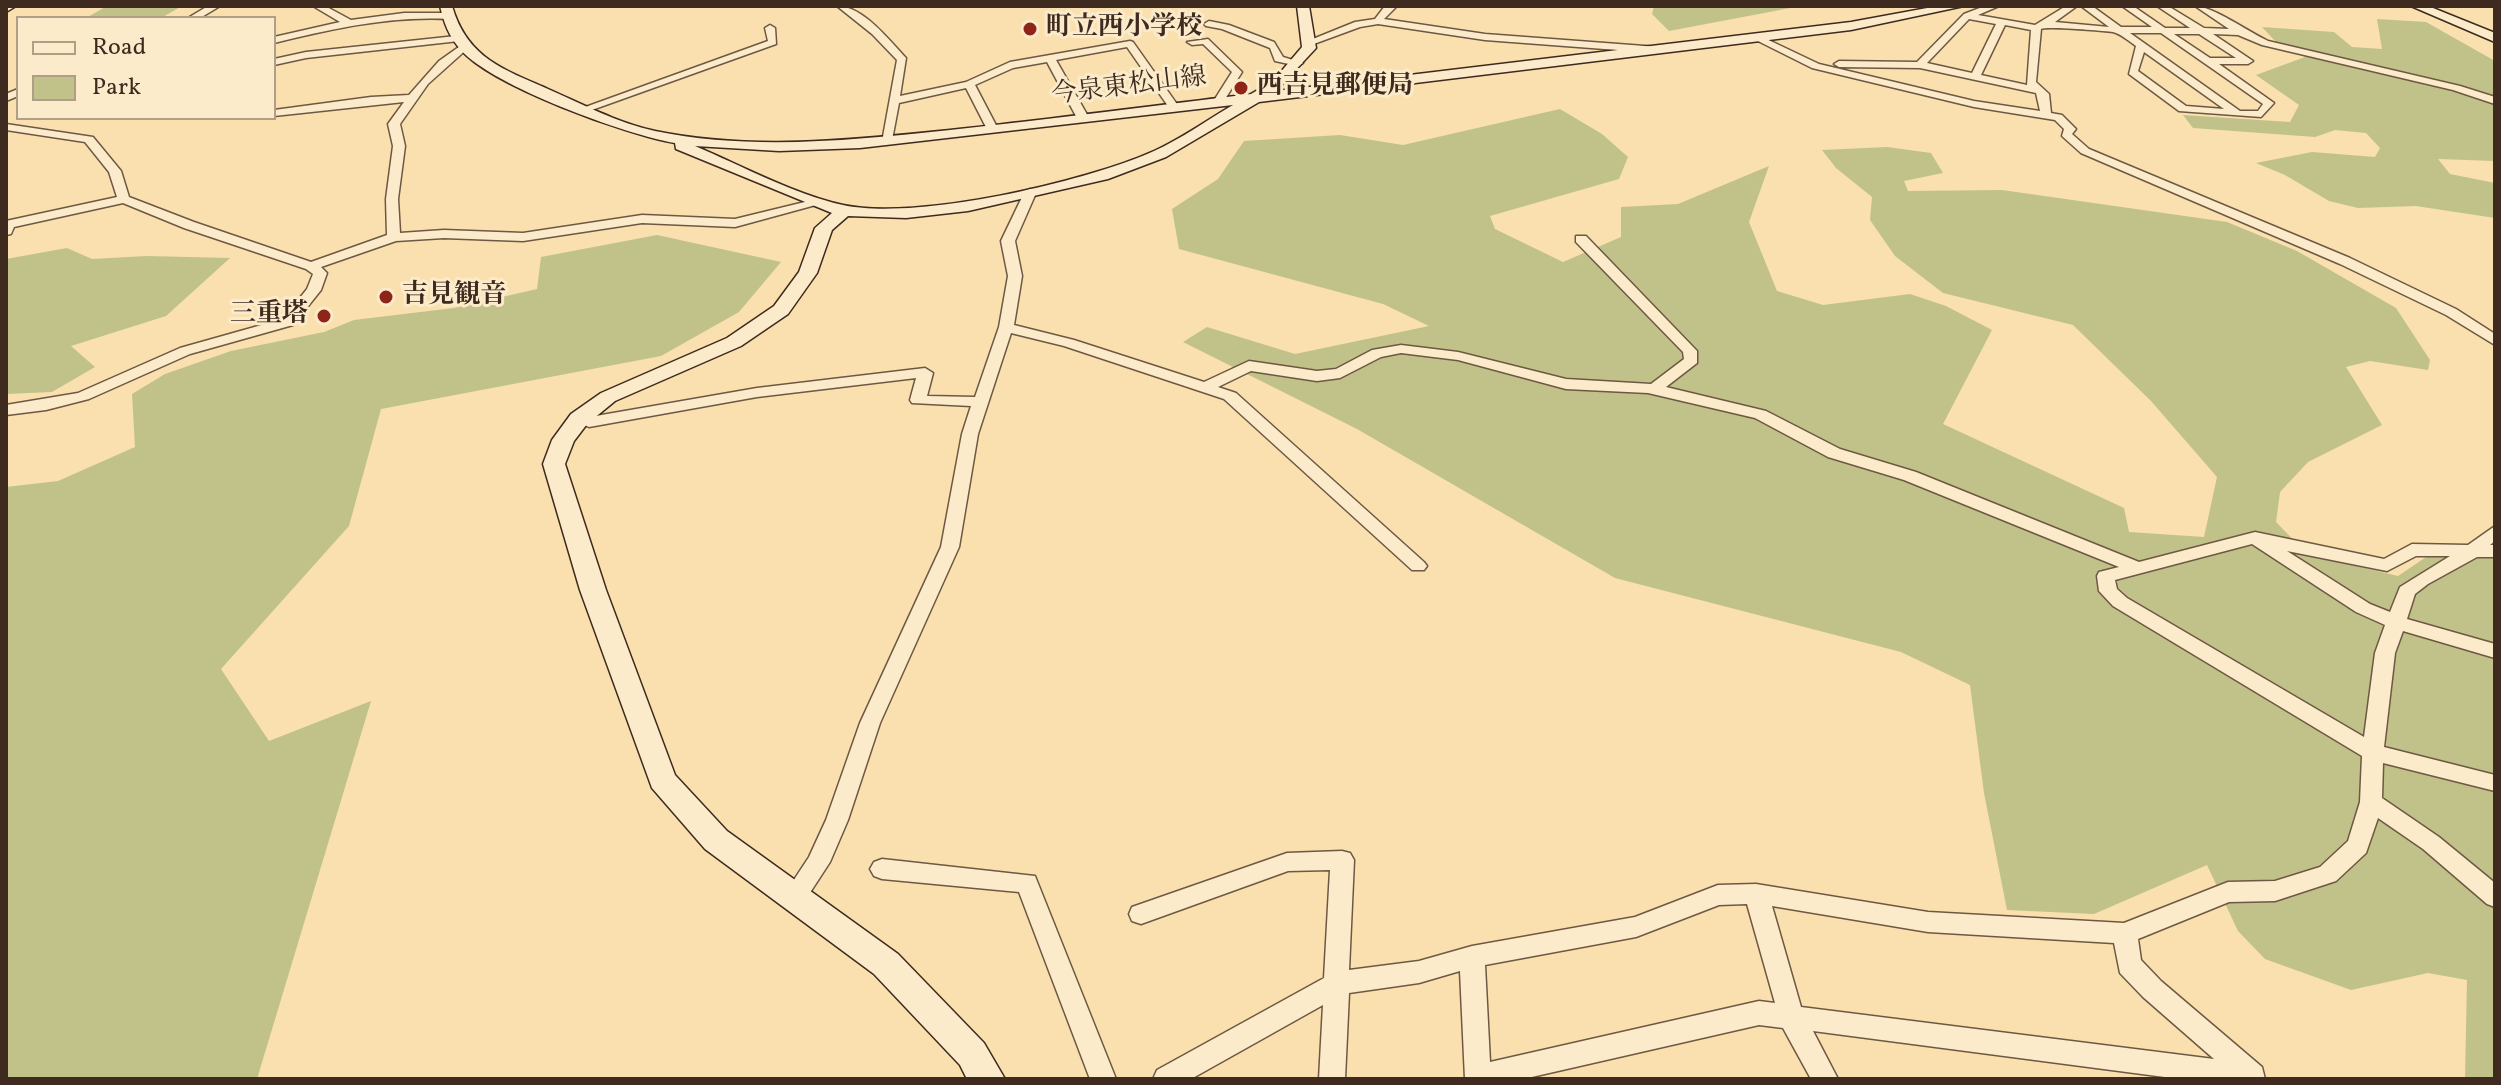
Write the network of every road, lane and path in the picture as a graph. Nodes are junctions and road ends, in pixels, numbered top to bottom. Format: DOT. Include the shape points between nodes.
graph roads {
  1 [pos="215,6"];
  2 [pos="319,6"];
  3 [pos="842,6"];
  4 [pos="1303,6"];
  5 [pos="1392,6"];
  6 [pos="1994,6"];
  7 [pos="2072,6"];
  8 [pos="2086,6"];
  9 [pos="2127,6"];
  10 [pos="2162,6"];
  11 [pos="2200,6"];
  12 [pos="2417,6"];
  13 [pos="447,11"];
  14 [pos="1963,11"];
  15 [pos="197,16"];
  16 [pos="1378,21"];
  17 [pos="2002,22"];
  18 [pos="350,23"];
  19 [pos="1209,24"];
  20 [pos="2042,25"];
  21 [pos="770,28"];
  22 [pos="2117,30"];
  23 [pos="2162,30"];
  24 [pos="2202,31"];
  25 [pos="2240,32"];
  26 [pos="1755,37"];
  27 [pos="2495,38"];
  28 [pos="276,40"];
  29 [pos="1192,42"];
  30 [pos="460,43"];
  31 [pos="1308,43"];
  32 [pos="2141,46"];
  33 [pos="1658,50"];
  34 [pos="1050,58"];
  35 [pos="1800,61"];
  36 [pos="2208,61"];
  37 [pos="276,62"];
  38 [pos="1298,63"];
  39 [pos="1842,64"];
  40 [pos="1920,65"];
  41 [pos="1975,77"];
  42 [pos="969,84"];
  43 [pos="2040,91"];
  44 [pos="1259,97"];
  45 [pos="411,98"];
  46 [pos="893,101"];
  47 [pos="2495,101"];
  48 [pos="1218,102"];
  49 [pos="1174,107"];
  50 [pos="585,109"];
  51 [pos="2046,111"];
  52 [pos="276,113"];
  53 [pos="2237,114"];
  54 [pos="1083,118"];
  55 [pos="35,120"];
  56 [pos="11,128"];
  57 [pos="992,129"];
  58 [pos="657,136"];
  59 [pos="886,140"];
  60 [pos="1030,193"];
  61 [pos="124,199"];
  62 [pos="817,203"];
  63 [pos="844,211"];
  64 [pos="7,224"];
  65 [pos="394,237"];
  66 [pos="1581,239"];
  67 [pos="311,266"];
  68 [pos="1006,327"];
  69 [pos="2495,341"];
  70 [pos="1204,388"];
  71 [pos="1654,389"];
  72 [pos="981,402"];
  73 [pos="6,410"];
  74 [pos="579,419"];
  75 [pos="2495,532"];
  76 [pos="2255,538"];
  77 [pos="2495,551"];
  78 [pos="2471,552"];
  79 [pos="1418,566"];
  80 [pos="2136,567"];
  81 [pos="2396,622"];
  82 [pos="2495,651"];
  83 [pos="2373,752"];
  84 [pos="2495,783"];
  85 [pos="2371,802"];
  86 [pos="882,869"];
  87 [pos="1756,894"];
  88 [pos="2495,897"];
  89 [pos="794,898"];
  90 [pos="1141,914"];
  91 [pos="2125,933"];
  92 [pos="1472,957"];
  93 [pos="1338,983"];
  94 [pos="1792,1019"];
  95 [pos="2256,1077"];
  96 [pos="1478,1078"];
  97 [pos="987,1079"];
  98 [pos="1103,1079"];
  99 [pos="1166,1079"];
  100 [pos="1332,1079"];
  101 [pos="1825,1079"];
  1 -- 15 [label="street"];
  2 -- 18 [label="street"];
  3 -- 46 [label="street" via="902,60"];
  4 -- 31 [label="street"];
  5 -- 16 [label="street"];
  6 -- 14 [label="street"];
  7 -- 20 [label="street"];
  8 -- 22 [label="street"];
  9 -- 23 [label="street"];
  10 -- 24 [label="street"];
  11 -- 25 [label="street"];
  12 -- 27 [label="street"];
  13 -- 18 [label="street"];
  13 -- 30 [label="street"];
  14 -- 17 [label="street"];
  14 -- 26 [label="street, 今泉東松山線"];
  14 -- 40 [label="street"];
  16 -- 31 [label="street"];
  16 -- 33 [label="street" via="1485,37"];
  17 -- 20 [label="street"];
  17 -- 41 [label="street"];
  18 -- 28 [label="street"];
  19 -- 38 [label="street" via="1264,40 1274,46 1279,59"];
  20 -- 22 [label="street"];
  20 -- 43 [label="street" via="2031,83"];
  21 -- 50 [label="street" via="773,42"];
  22 -- 23 [label="street"];
  22 -- 32 [label="street"];
  23 -- 24 [label="street"];
  23 -- 36 [label="street"];
  24 -- 25 [label="street"];
  24 -- 36 [label="street" via="2248,61"];
  25 -- 47 [label="street" via="2281,48"];
  26 -- 33 [label="street, 今泉東松山線"];
  26 -- 35 [label="street"];
  29 -- 48 [label="street" via="1205,41 1237,72"];
  30 -- 37 [label="street"];
  30 -- 45 [label="street"];
  30 -- 50 [label="street, 今泉東松山線" via="497,71"];
  31 -- 38 [label="street"];
  32 -- 53 [label="street"];
  32 -- 53 [label="street" via="2133,72 2183,109"];
  33 -- 44 [label="street, 今泉東松山線"];
  34 -- 42 [label="street" via="1010,65"];
  34 -- 49 [label="street" via="1130,44"];
  34 -- 54 [label="street"];
  35 -- 39 [label="street"];
  35 -- 51 [label="street" via="1974,104"];
  36 -- 53 [label="street" via="2269,103 2261,114"];
  38 -- 44 [label="street"];
  39 -- 40 [label="street"];
  39 -- 51 [label="street"];
  40 -- 41 [label="street"];
  41 -- 43 [label="street"];
  42 -- 46 [label="street"];
  42 -- 57 [label="street"];
  43 -- 51 [label="street"];
  44 -- 48 [label="street, 今泉東松山線"];
  44 -- 60 [label="street" via="1161,154 1102,176"];
  45 -- 52 [label="street"];
  45 -- 65 [label="street" via="394,124 399,146 392,199"];
  46 -- 59 [label="street"];
  48 -- 49 [label="street, 今泉東松山線"];
  49 -- 54 [label="street, 今泉東松山線"];
  50 -- 58 [label="street, 今泉東松山線"];
  51 -- 69 [label="street" via="2063,120 2070,129 2068,138 2085,151 2345,261 2451,312"];
  54 -- 57 [label="street, 今泉東松山線"];
  55 -- 56 [label="street"];
  56 -- 61 [label="street" via="89,139 115,171"];
  57 -- 59 [label="street, 今泉東松山線"];
  58 -- 59 [label="street, 今泉東松山線" via="768,145"];
  58 -- 62 [label="street"];
  60 -- 63 [label="street" via="917,212"];
  60 -- 68 [label="street" via="1008,241 1015,276"];
  61 -- 64 [label="street"];
  61 -- 67 [label="street"];
  62 -- 63 [label="street"];
  62 -- 65 [label="street" via="735,223 642,219 523,237"];
  63 -- 74 [label="street" via="824,228 808,273 781,310 734,342 608,397"];
  65 -- 67 [label="street"];
  66 -- 71 [label="street" via="1690,351 1692,360"];
  67 -- 73 [label="street" via="320,273 314,290 288,322 185,351 59,403"];
  68 -- 70 [label="street"];
  68 -- 72 [label="street"];
  70 -- 71 [label="street" via="1249,366 1317,376 1340,373 1377,353 1401,349 1458,356 1566,384"];
  70 -- 79 [label="street" via="1230,396"];
  71 -- 80 [label="street" via="1760,414 1834,453 1910,476"];
  72 -- 74 [label="street" via="918,400 925,373 832,381 589,422"];
  72 -- 89 [label="street" via="970,434 950,547 870,723 837,820"];
  74 -- 89 [label="street" via="554,464 559,489 662,780 716,840"];
  75 -- 78 [label="street"];
  76 -- 78 [label="street" via="2387,565 2412,550"];
  76 -- 80 [label="street"];
  76 -- 81 [label="street" via="2363,608"];
  77 -- 78 [label="street"];
  78 -- 81 [label="street" via="2407,591"];
  80 -- 83 [label="street" via="2106,576 2110,594"];
  81 -- 82 [label="street"];
  81 -- 83 [label="street" via="2385,653"];
  83 -- 84 [label="street"];
  83 -- 85 [label="street"];
  85 -- 88 [label="street"];
  85 -- 91 [label="street" via="2358,846 2328,874 2275,891 2228,892"];
  86 -- 98 [label="street" via="1027,883"];
  87 -- 91 [label="street" via="1928,922"];
  87 -- 92 [label="street" via="1718,895 1636,927"];
  87 -- 94 [label="street"];
  89 -- 97 [label="street" via="886,964 972,1054"];
  90 -- 93 [label="street" via="1287,862 1342,860"];
  91 -- 95 [label="street" via="2129,965"];
  92 -- 93 [label="street" via="1419,972"];
  92 -- 96 [label="street"];
  93 -- 99 [label="street"];
  93 -- 100 [label="street"];
  94 -- 95 [label="street"];
  94 -- 96 [label="street" via="1759,1013"];
  94 -- 101 [label="street"];
}
